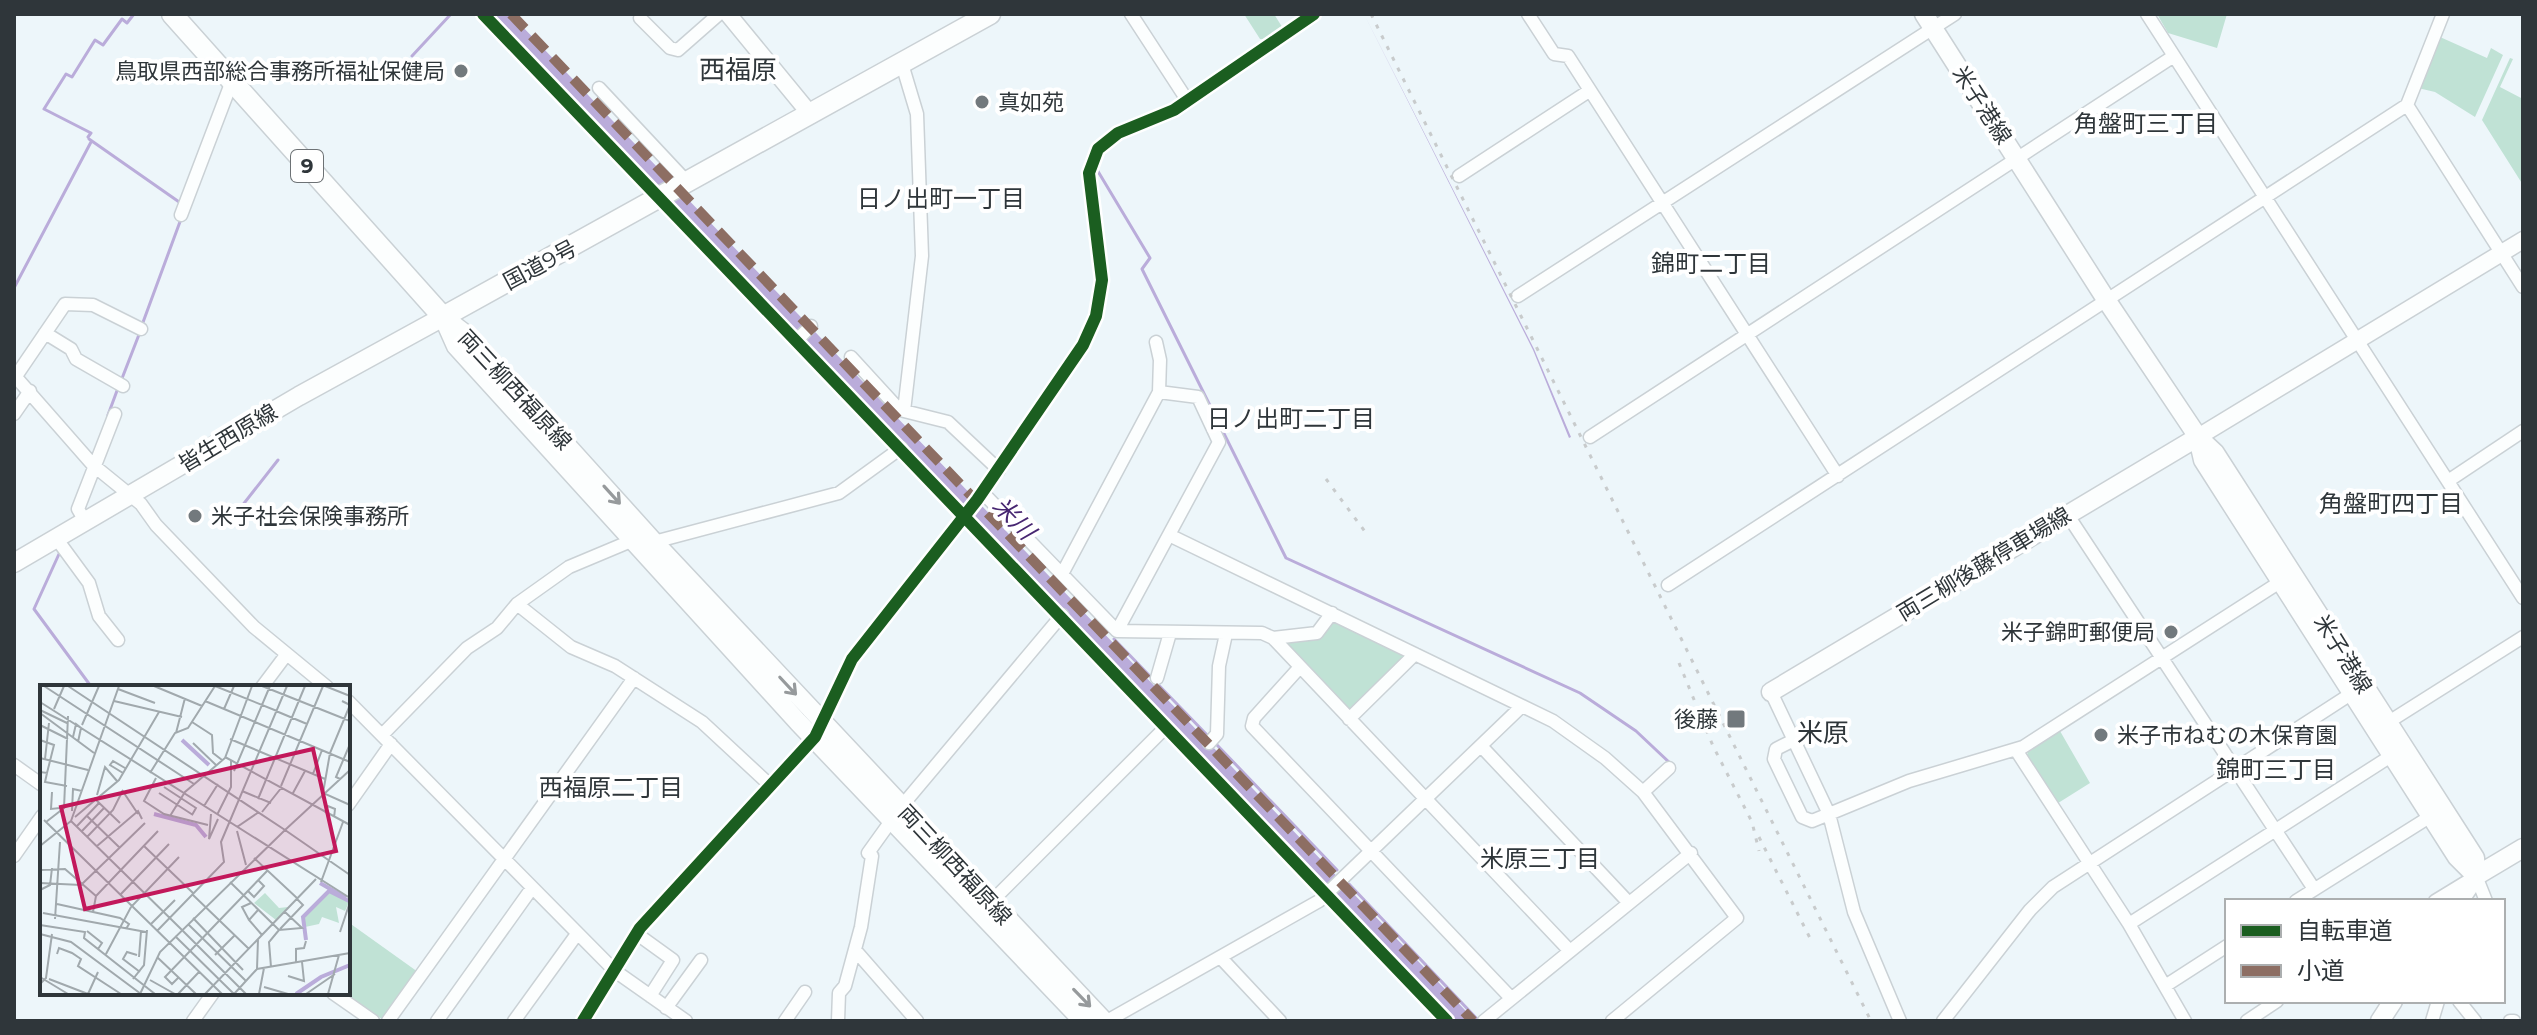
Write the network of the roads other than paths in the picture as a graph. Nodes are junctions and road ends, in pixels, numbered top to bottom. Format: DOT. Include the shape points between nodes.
graph roads {
  1 [pos="172,14"];
  2 [pos="483,14"];
  3 [pos="719,14"];
  4 [pos="728,14"];
  5 [pos="990,14"];
  6 [pos="1131,14"];
  7 [pos="1314,14"];
  8 [pos="1528,14"];
  9 [pos="1955,14"];
  10 [pos="2147,14"];
  11 [pos="2443,14"];
  12 [pos="640,18"];
  13 [pos="1928,21"];
  14 [pos="2174,56"];
  15 [pos="902,64"];
  16 [pos="232,81"];
  17 [pos="599,88"];
  18 [pos="1589,91"];
  19 [pos="1187,100"];
  20 [pos="2407,105"];
  21 [pos="811,115"];
  22 [pos="2017,160"];
  23 [pos="1459,176"];
  24 [pos="673,190"];
  25 [pos="2265,198"];
  26 [pos="1662,204"];
  27 [pos="181,215"];
  28 [pos="2523,240"];
  29 [pos="2501,252"];
  30 [pos="2523,287"];
  31 [pos="1518,296"];
  32 [pos="2107,301"];
  33 [pos="443,317"];
  34 [pos="141,329"];
  35 [pos="45,333"];
  36 [pos="1749,336"];
  37 [pos="2355,340"];
  38 [pos="1156,342"];
  39 [pos="851,357"];
  40 [pos="15,376"];
  41 [pos="123,386"];
  42 [pos="30,391"];
  43 [pos="864,392"];
  44 [pos="1159,392"];
  45 [pos="904,411"];
  46 [pos="14,414"];
  47 [pos="115,414"];
  48 [pos="2523,431"];
  49 [pos="1590,437"];
  50 [pos="2198,437"];
  51 [pos="901,448"];
  52 [pos="93,465"];
  53 [pos="999,470"];
  54 [pos="1838,476"];
  55 [pos="2448,481"];
  56 [pos="130,497"];
  57 [pos="979,498"];
  58 [pos="966,514"];
  59 [pos="2067,514"];
  60 [pos="85,521"];
  61 [pos="1169,535"];
  62 [pos="56,538"];
  63 [pos="631,541"];
  64 [pos="654,542"];
  65 [pos="14,563"];
  66 [pos="1062,574"];
  67 [pos="2280,582"];
  68 [pos="1668,585"];
  69 [pos="2523,598"];
  70 [pos="517,604"];
  71 [pos="1332,613"];
  72 [pos="1062,615"];
  73 [pos="1117,631"];
  74 [pos="1170,633"];
  75 [pos="1226,634"];
  76 [pos="2523,637"];
  77 [pos="1273,638"];
  78 [pos="118,640"];
  79 [pos="1415,654"];
  80 [pos="286,655"];
  81 [pos="2163,656"];
  82 [pos="1300,667"];
  83 [pos="634,678"];
  84 [pos="1157,678"];
  85 [pos="264,685"];
  86 [pos="324,685"];
  87 [pos="2358,690"];
  88 [pos="1771,692"];
  89 [pos="350,703"];
  90 [pos="1522,706"];
  91 [pos="1349,719"];
  92 [pos="2387,723"];
  93 [pos="1166,727"];
  94 [pos="819,730"];
  95 [pos="387,739"];
  96 [pos="1794,740"];
  97 [pos="1209,743"];
  98 [pos="1481,746"];
  99 [pos="2016,750"];
  100 [pos="2391,756"];
  101 [pos="14,765"];
  102 [pos="1669,768"];
  103 [pos="2236,769"];
  104 [pos="40,784"];
  105 [pos="771,786"];
  106 [pos="1643,792"];
  107 [pos="1426,798"];
  108 [pos="350,802"];
  109 [pos="897,813"];
  110 [pos="1829,814"];
  111 [pos="2431,816"];
  112 [pos="40,819"];
  113 [pos="2276,830"];
  114 [pos="2523,848"];
  115 [pos="1371,852"];
  116 [pos="1691,853"];
  117 [pos="14,856"];
  118 [pos="506,859"];
  119 [pos="2089,866"];
  120 [pos="2476,876"];
  121 [pos="532,888"];
  122 [pos="2314,889"];
  123 [pos="1328,893"];
  124 [pos="2299,899"];
  125 [pos="2438,899"];
  126 [pos="2460,899"];
  127 [pos="2485,899"];
  128 [pos="991,902"];
  129 [pos="1629,903"];
  130 [pos="2129,924"];
  131 [pos="577,934"];
  132 [pos="637,934"];
  133 [pos="2225,947"];
  134 [pos="855,950"];
  135 [pos="1569,950"];
  136 [pos="1221,958"];
  137 [pos="701,960"];
  138 [pos="615,971"];
  139 [pos="2165,986"];
  140 [pos="805,992"];
  141 [pos="212,995"];
  142 [pos="336,995"];
  143 [pos="650,996"];
  144 [pos="1511,998"];
  145 [pos="2274,1003"];
  146 [pos="2392,1003"];
  147 [pos="2461,1003"];
  148 [pos="666,1008"];
  149 [pos="193,1021"];
  150 [pos="373,1021"];
  151 [pos="388,1021"];
  152 [pos="437,1021"];
  153 [pos="514,1021"];
  154 [pos="583,1021"];
  155 [pos="686,1021"];
  156 [pos="785,1021"];
  157 [pos="838,1021"];
  158 [pos="917,1021"];
  159 [pos="1083,1021"];
  160 [pos="1106,1021"];
  161 [pos="1280,1021"];
  162 [pos="1447,1021"];
  163 [pos="1484,1021"];
  164 [pos="1612,1021"];
  165 [pos="1900,1021"];
  166 [pos="1943,1021"];
  167 [pos="2185,1021"];
  168 [pos="2247,1021"];
  169 [pos="2380,1021"];
  170 [pos="2475,1021"];
  1 -- 16 [label="highway, 9"];
  2 -- 24 [label="street"];
  3 -- 12 [label="street" via="678,50"];
  4 -- 21 [label="street"];
  5 -- 15 [label="highway, 国道9号"];
  6 -- 19 [label="street"];
  7 -- 19 [label="street"];
  8 -- 18 [label="street" via="1554,54 1568,56"];
  9 -- 13 [label="street"];
  10 -- 14 [label="street"];
  11 -- 20 [label="street"];
  13 -- 22 [label="main road, 米子港線"];
  13 -- 26 [label="street"];
  14 -- 22 [label="street"];
  14 -- 25 [label="street"];
  15 -- 21 [label="highway, 国道9号"];
  15 -- 45 [label="street" via="917,114 922,256"];
  16 -- 27 [label="street"];
  16 -- 33 [label="highway, 9"];
  17 -- 24 [label="street"];
  18 -- 23 [label="street"];
  18 -- 26 [label="street"];
  19 -- 53 [label="street" via="1109,139 1094,155 1089,173 1102,280 1096,316 1083,345"];
  20 -- 25 [label="street"];
  20 -- 29 [label="street"];
  21 -- 24 [label="highway, 国道9号"];
  22 -- 32 [label="main road, 米子港線"];
  22 -- 36 [label="street"];
  24 -- 33 [label="highway, 国道9号"];
  24 -- 43 [label="street"];
  25 -- 32 [label="street"];
  25 -- 37 [label="street"];
  26 -- 31 [label="street"];
  26 -- 36 [label="street"];
  28 -- 29 [label="street"];
  29 -- 30 [label="street"];
  29 -- 37 [label="street"];
  32 -- 50 [label="main road, 米子港線"];
  32 -- 54 [label="street"];
  33 -- 56 [label="main road, 皆生西原線"];
  33 -- 63 [label="main road, 両三柳西福原線" via="456,346"];
  33 -- 64 [label="main road, 両三柳西福原線, one-way" via="468,336"];
  34 -- 35 [label="street" via="93,305 65,304"];
  35 -- 40 [label="street"];
  35 -- 41 [label="street" via="71,349 76,359"];
  36 -- 49 [label="street"];
  36 -- 54 [label="street"];
  37 -- 50 [label="street"];
  37 -- 55 [label="street"];
  38 -- 44 [label="street"];
  39 -- 43 [label="street"];
  40 -- 42 [label="street"];
  42 -- 46 [label="street"];
  42 -- 52 [label="street"];
  43 -- 45 [label="street"];
  43 -- 51 [label="street"];
  44 -- 61 [label="street" via="1198,397 1219,440"];
  44 -- 66 [label="street"];
  45 -- 53 [label="street" via="948,422"];
  47 -- 52 [label="street"];
  48 -- 55 [label="street"];
  50 -- 59 [label="main road, 両三柳後藤停車場線"];
  50 -- 67 [label="main road, 米子港線" via="2203,460"];
  50 -- 87 [label="main road, 米子港線" via="2215,453"];
  51 -- 58 [label="street"];
  51 -- 64 [label="street" via="839,493"];
  52 -- 56 [label="street"];
  52 -- 60 [label="street" via="78,509"];
  53 -- 57 [label="street"];
  54 -- 68 [label="street"];
  55 -- 69 [label="street"];
  56 -- 60 [label="main road, 皆生西原線"];
  56 -- 80 [label="street"];
  57 -- 58 [label="street"];
  57 -- 66 [label="street"];
  58 -- 72 [label="street"];
  58 -- 94 [label="street" via="852,659"];
  59 -- 81 [label="street"];
  59 -- 88 [label="main road, 両三柳後藤停車場線"];
  60 -- 62 [label="main road, 皆生西原線"];
  61 -- 71 [label="street"];
  61 -- 73 [label="street"];
  62 -- 65 [label="main road, 皆生西原線"];
  62 -- 78 [label="street" via="89,583 99,616"];
  63 -- 70 [label="street" via="569,567"];
  63 -- 94 [label="main road, 両三柳西福原線"];
  64 -- 94 [label="main road, 両三柳西福原線, one-way"];
  66 -- 73 [label="street"];
  67 -- 81 [label="street"];
  67 -- 87 [label="main road, 米子港線"];
  70 -- 83 [label="street" via="571,647"];
  70 -- 95 [label="street" via="497,628 467,648"];
  71 -- 77 [label="street" via="1317,633"];
  71 -- 79 [label="street"];
  72 -- 93 [label="street"];
  72 -- 109 [label="street"];
  73 -- 74 [label="street"];
  74 -- 75 [label="street"];
  74 -- 84 [label="street"];
  75 -- 77 [label="street" via="1262,633"];
  75 -- 97 [label="street" via="1219,666 1217,734"];
  76 -- 92 [label="street"];
  77 -- 82 [label="street"];
  79 -- 90 [label="street"];
  79 -- 91 [label="street"];
  80 -- 85 [label="street"];
  80 -- 86 [label="street"];
  81 -- 99 [label="street"];
  81 -- 103 [label="street"];
  82 -- 91 [label="street"];
  82 -- 115 [label="street" via="1252,726"];
  83 -- 105 [label="street" via="702,722"];
  83 -- 118 [label="street"];
  87 -- 92 [label="main road, 米子港線"];
  87 -- 100 [label="main road, 米子港線"];
  87 -- 103 [label="street"];
  88 -- 96 [label="street"];
  89 -- 95 [label="street"];
  90 -- 98 [label="street"];
  90 -- 106 [label="street" via="1574,734"];
  91 -- 107 [label="street"];
  92 -- 120 [label="main road, 米子港線" via="2472,854"];
  93 -- 123 [label="street"];
  93 -- 128 [label="street"];
  94 -- 105 [label="street"];
  94 -- 109 [label="main road, 両三柳西福原線"];
  95 -- 108 [label="street"];
  95 -- 118 [label="street"];
  96 -- 110 [label="street"];
  96 -- 110 [label="street" via="1776,749 1774,759 1805,820"];
  98 -- 107 [label="street"];
  98 -- 129 [label="street"];
  99 -- 110 [label="street" via="1909,781"];
  99 -- 119 [label="street"];
  100 -- 111 [label="main road, 米子港線"];
  100 -- 113 [label="street"];
  101 -- 104 [label="street"];
  102 -- 106 [label="street"];
  103 -- 113 [label="street"];
  103 -- 119 [label="street"];
  105 -- 132 [label="street"];
  106 -- 116 [label="street"];
  107 -- 115 [label="street"];
  107 -- 135 [label="street"];
  109 -- 128 [label="main road, 両三柳西福原線"];
  109 -- 134 [label="street" via="868,853 872,856"];
  109 -- 159 [label="main road, 両三柳西福原線"];
  110 -- 165 [label="street" via="1854,912"];
  111 -- 120 [label="main road, 米子港線"];
  111 -- 122 [label="street"];
  112 -- 117 [label="street"];
  113 -- 122 [label="street"];
  113 -- 130 [label="street"];
  114 -- 120 [label="main road"];
  115 -- 123 [label="street"];
  115 -- 144 [label="street"];
  116 -- 129 [label="street"];
  116 -- 164 [label="street" via="1737,915 1736,923"];
  118 -- 121 [label="street"];
  118 -- 151 [label="street"];
  119 -- 130 [label="street"];
  119 -- 166 [label="street" via="2053,887 2030,910"];
  120 -- 125 [label="street"];
  120 -- 126 [label="main road"];
  120 -- 127 [label="street"];
  121 -- 131 [label="street"];
  121 -- 152 [label="street"];
  122 -- 124 [label="street"];
  123 -- 136 [label="street"];
  123 -- 162 [label="street"];
  128 -- 160 [label="main road, 両三柳西福原線, one-way"];
  129 -- 135 [label="street"];
  130 -- 139 [label="street"];
  131 -- 138 [label="street"];
  131 -- 153 [label="street"];
  132 -- 138 [label="street"];
  132 -- 143 [label="street" via="673,960"];
  133 -- 139 [label="street"];
  134 -- 157 [label="street" via="839,993"];
  134 -- 158 [label="street"];
  135 -- 144 [label="street"];
  136 -- 160 [label="street"];
  136 -- 161 [label="street"];
  137 -- 148 [label="street"];
  138 -- 143 [label="street"];
  138 -- 154 [label="street"];
  139 -- 167 [label="street"];
  140 -- 156 [label="street"];
  141 -- 149 [label="street"];
  142 -- 150 [label="street"];
  143 -- 148 [label="street"];
  144 -- 163 [label="street"];
  145 -- 168 [label="street"];
  146 -- 169 [label="main road"];
  147 -- 170 [label="street"];
  148 -- 155 [label="street"];
}
